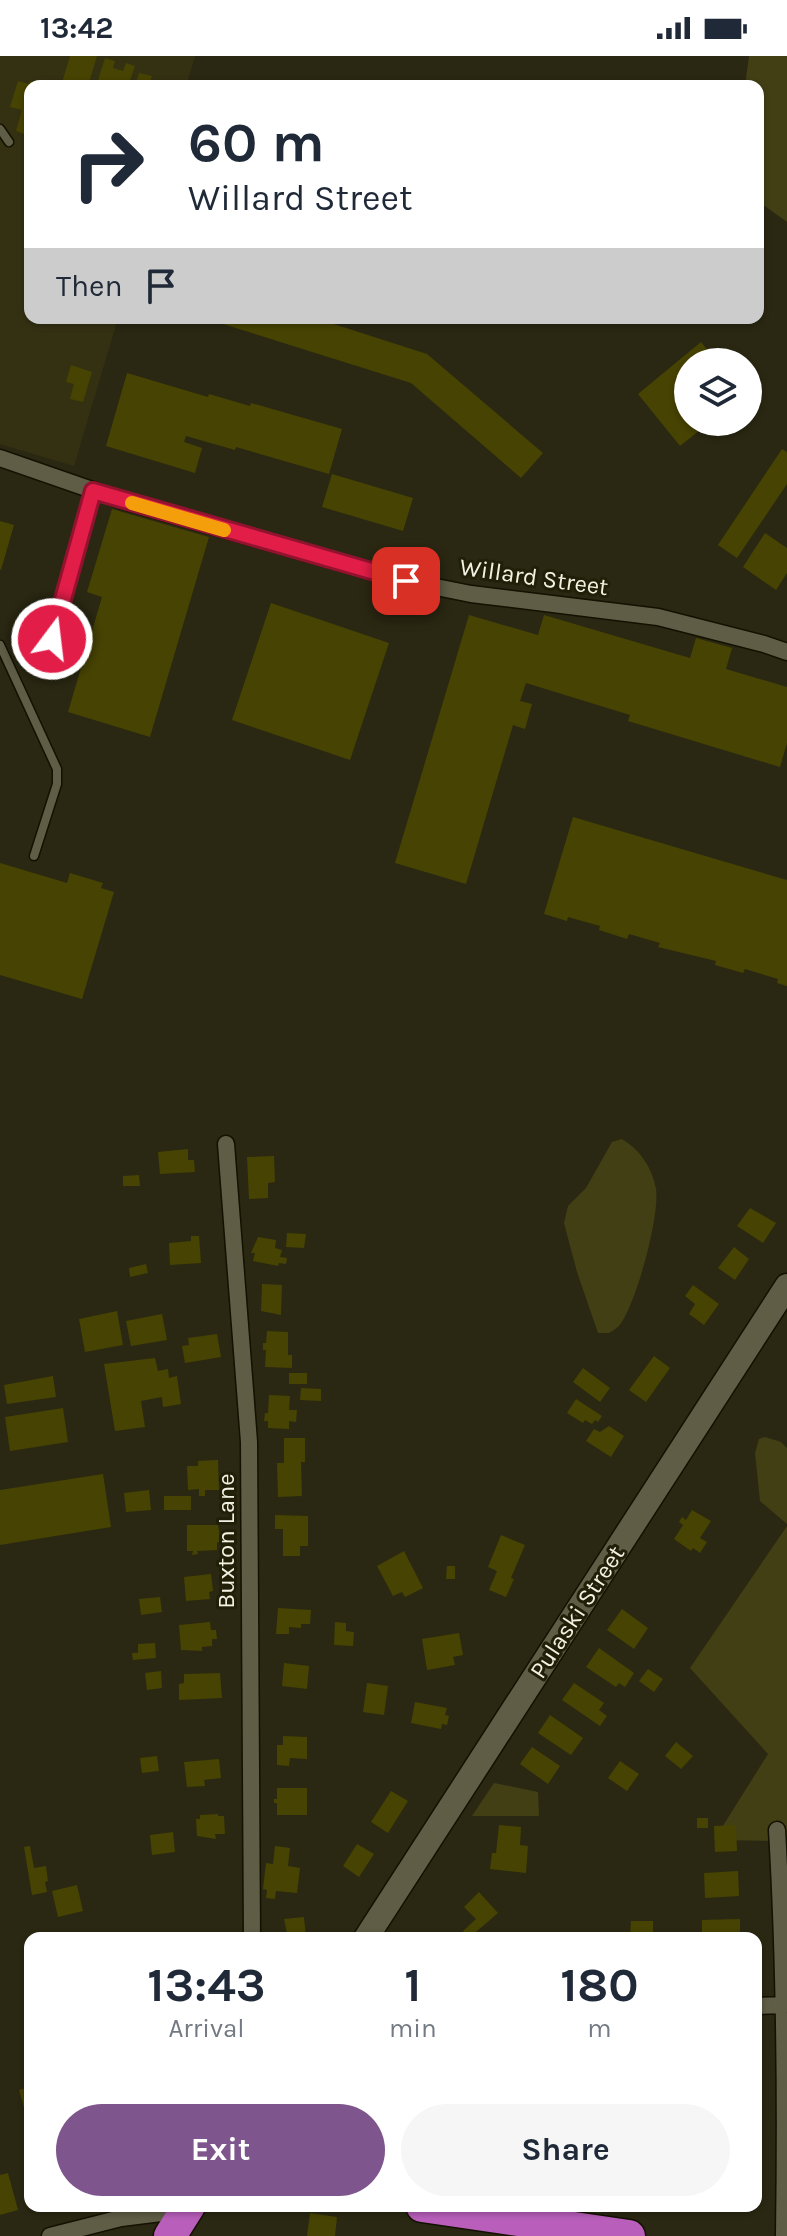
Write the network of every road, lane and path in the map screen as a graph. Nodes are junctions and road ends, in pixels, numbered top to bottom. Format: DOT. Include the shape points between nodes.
graph roads {
  1 [pos="0,129"];
  2 [pos="9,142"];
  3 [pos="0,458"];
  4 [pos="93,491"];
  5 [pos="52,639"];
  6 [pos="0,645"];
  7 [pos="787,652"];
  8 [pos="34,856"];
  9 [pos="226,1144"];
  10 [pos="787,1286"];
  11 [pos="777,1830"];
  12 [pos="252,1932"];
  13 [pos="370,1932"];
  14 [pos="785,2005"];
  15 [pos="762,2006"];
  16 [pos="786,2115"];
  17 [pos="463,2212"];
  18 [pos="182,2217"];
  19 [pos="50,2236"];
  20 [pos="629,2236"];
  21 [pos="784,2236"];
  1 -- 2 [label="lane"];
  3 -- 4 [label="street, Willard Street"];
  4 -- 5 [label="lane"];
  4 -- 7 [label="street, Willard Street" via="406,581 658,617"];
  6 -- 8 [label="lane" via="57,769"];
  9 -- 12 [label="street, Buxton Lane" via="249,1442"];
  10 -- 13 [label="main road, Pulaski Street"];
  11 -- 14 [label="street"];
  14 -- 15 [label="street"];
  14 -- 16 [label="street"];
  16 -- 21 [label="street"];
  17 -- 20 [label="highway"];
  18 -- 19 [label="street" via="121,2218"];
}
